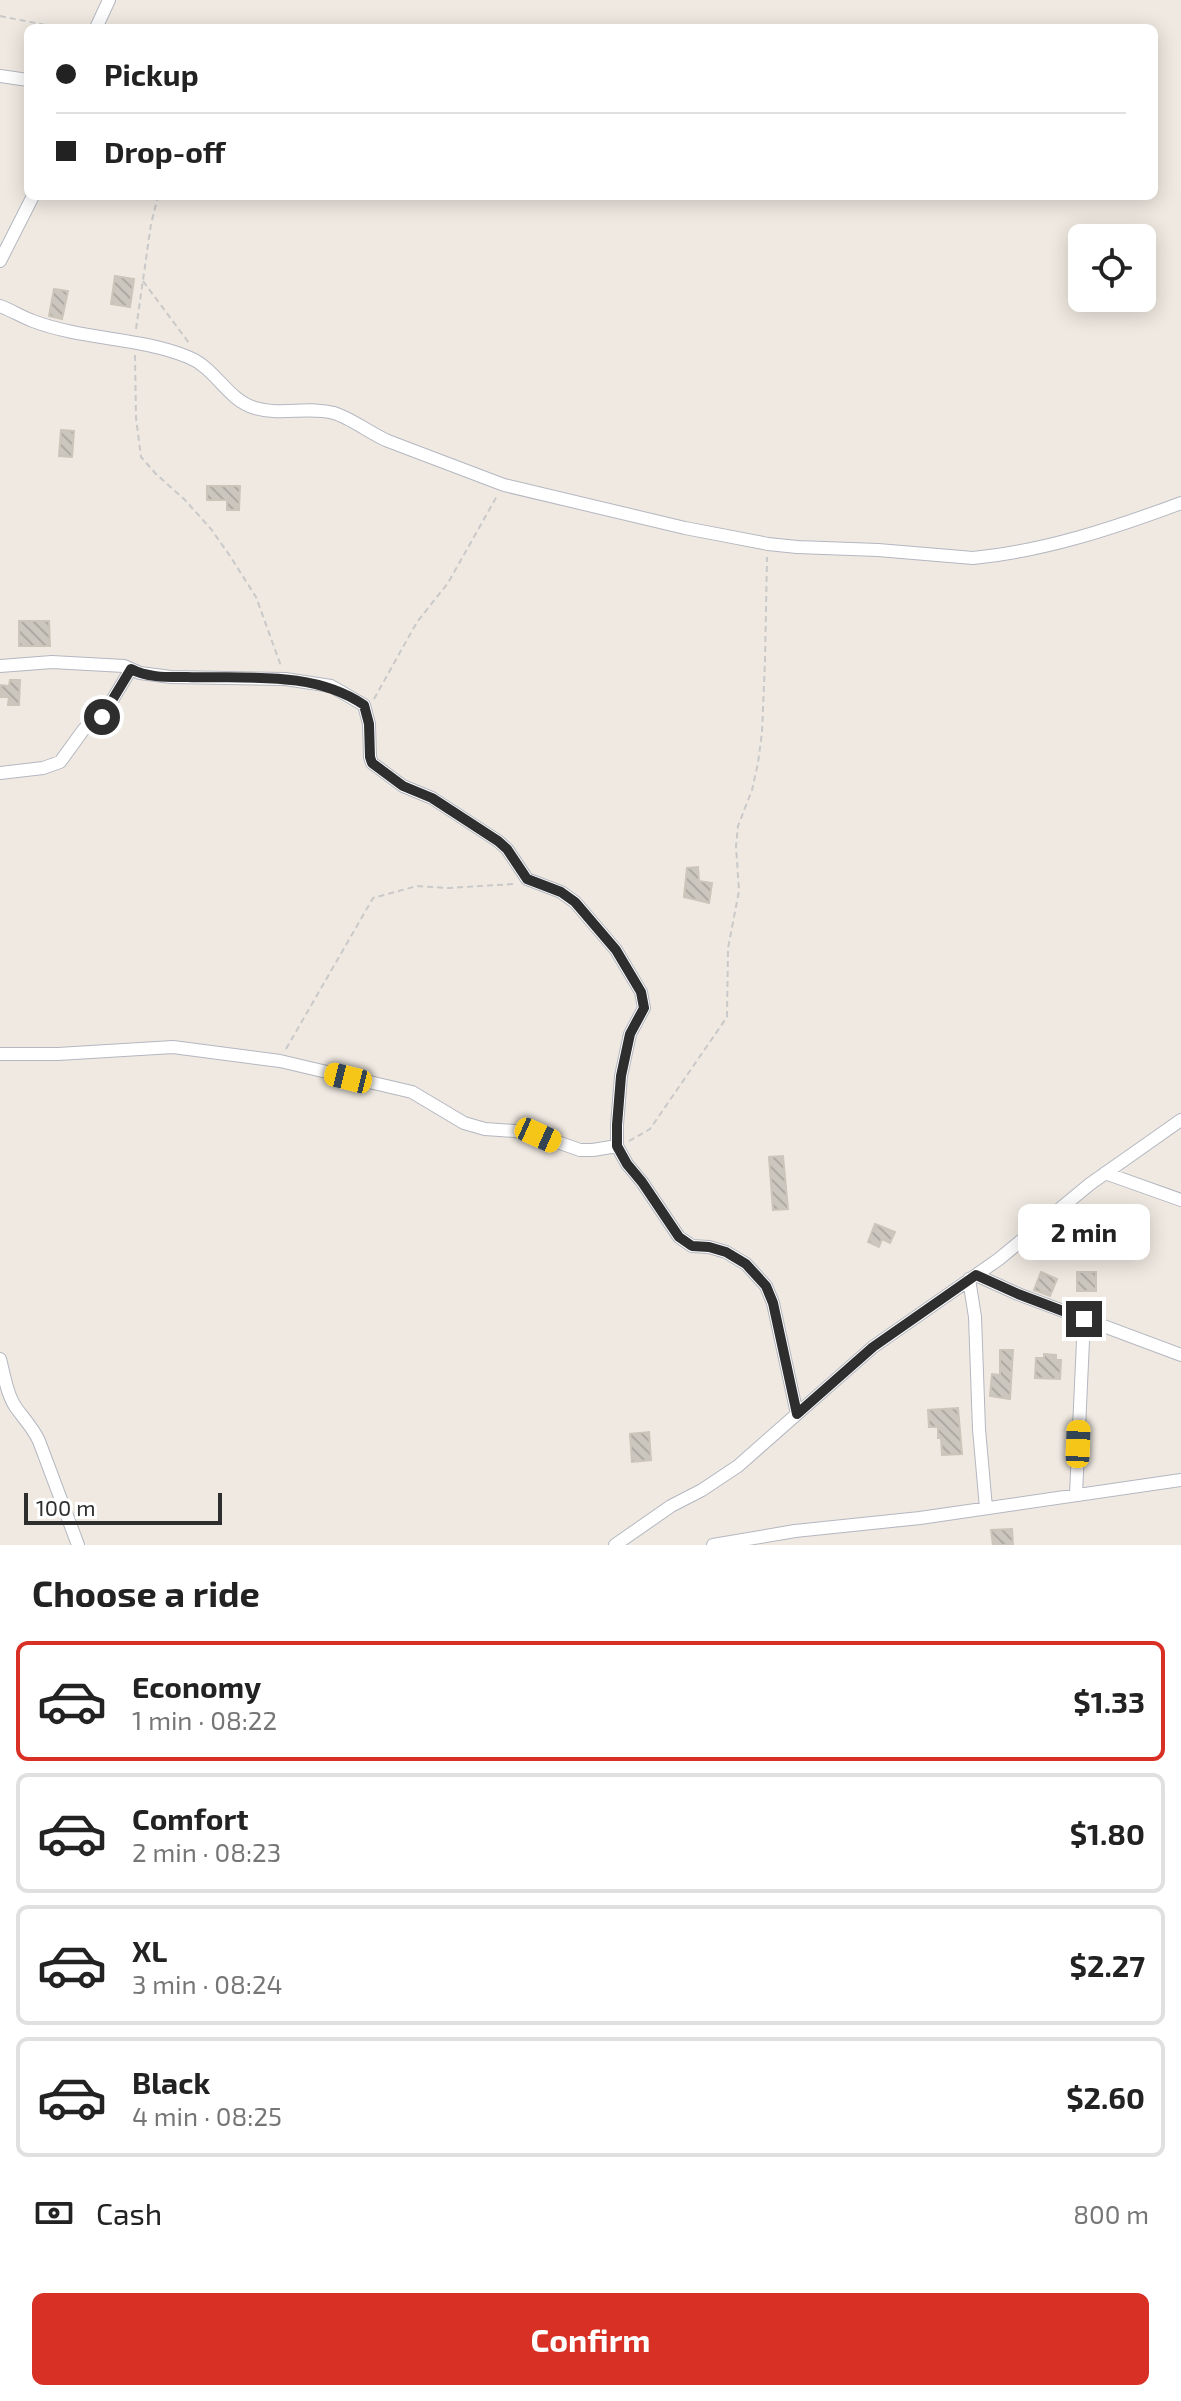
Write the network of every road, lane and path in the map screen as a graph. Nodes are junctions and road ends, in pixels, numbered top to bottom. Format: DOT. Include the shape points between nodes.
graph roads {
  1 [pos="109,0"];
  2 [pos="0,16"];
  3 [pos="40,24"];
  4 [pos="98,24"];
  5 [pos="0,76"];
  6 [pos="24,79"];
  7 [pos="31,200"];
  8 [pos="157,200"];
  9 [pos="0,261"];
  10 [pos="143,280"];
  11 [pos="0,306"];
  12 [pos="134,344"];
  13 [pos="191,346"];
  14 [pos="504,485"];
  15 [pos="1181,503"];
  16 [pos="768,544"];
  17 [pos="0,666"];
  18 [pos="131,669"];
  19 [pos="285,679"];
  20 [pos="367,711"];
  21 [pos="0,773"];
  22 [pos="530,881"];
  23 [pos="0,1054"];
  24 [pos="280,1061"];
  25 [pos="1181,1120"];
  26 [pos="617,1146"];
  27 [pos="1105,1173"];
  28 [pos="1181,1200"];
  29 [pos="972,1277"];
  30 [pos="1084,1319"];
  31 [pos="1181,1355"];
  32 [pos="0,1359"];
  33 [pos="797,1414"];
  34 [pos="1181,1480"];
  35 [pos="1076,1494"];
  36 [pos="986,1508"];
  37 [pos="78,1545"];
  38 [pos="615,1545"];
  39 [pos="713,1545"];
  1 -- 4 [label="street"];
  2 -- 3 [label="path"];
  5 -- 6 [label="street"];
  7 -- 9 [label="street"];
  8 -- 10 [label="path"];
  10 -- 12 [label="path"];
  10 -- 13 [label="path"];
  11 -- 12 [label="street" via="34,322"];
  12 -- 14 [label="street" via="198,361 238,400 255,408 337,413 379,437"];
  12 -- 19 [label="path" via="141,457 211,529 237,566 256,597"];
  14 -- 16 [label="street"];
  14 -- 20 [label="path"];
  15 -- 16 [label="street" via="1040,547 973,558"];
  16 -- 26 [label="path" via="762,732 755,777 738,826 738,901 728,948 727,1017 650,1129"];
  17 -- 18 [label="street" via="52,662"];
  18 -- 19 [label="street" via="171,677"];
  18 -- 21 [label="street" via="102,717 84,729 60,762"];
  19 -- 20 [label="street" via="340,690"];
  20 -- 22 [label="street" via="372,763 498,841"];
  22 -- 24 [label="path" via="476,888 417,886 373,898"];
  22 -- 26 [label="street" via="575,902 616,950 641,992 644,1008 630,1034 621,1076"];
  23 -- 24 [label="street" via="173,1047"];
  24 -- 26 [label="street" via="412,1092 464,1123 485,1129 529,1132 580,1150"];
  25 -- 27 [label="street"];
  26 -- 33 [label="street" via="679,1237 692,1246 726,1252 766,1286"];
  27 -- 28 [label="street"];
  27 -- 29 [label="street"];
  29 -- 30 [label="street"];
  29 -- 33 [label="street" via="873,1347"];
  29 -- 36 [label="street"];
  30 -- 31 [label="street"];
  30 -- 35 [label="street"];
  32 -- 37 [label="street" via="12,1399 39,1441"];
  33 -- 38 [label="street" via="738,1466"];
  34 -- 35 [label="street"];
  35 -- 36 [label="street"];
  36 -- 39 [label="street"];
}
